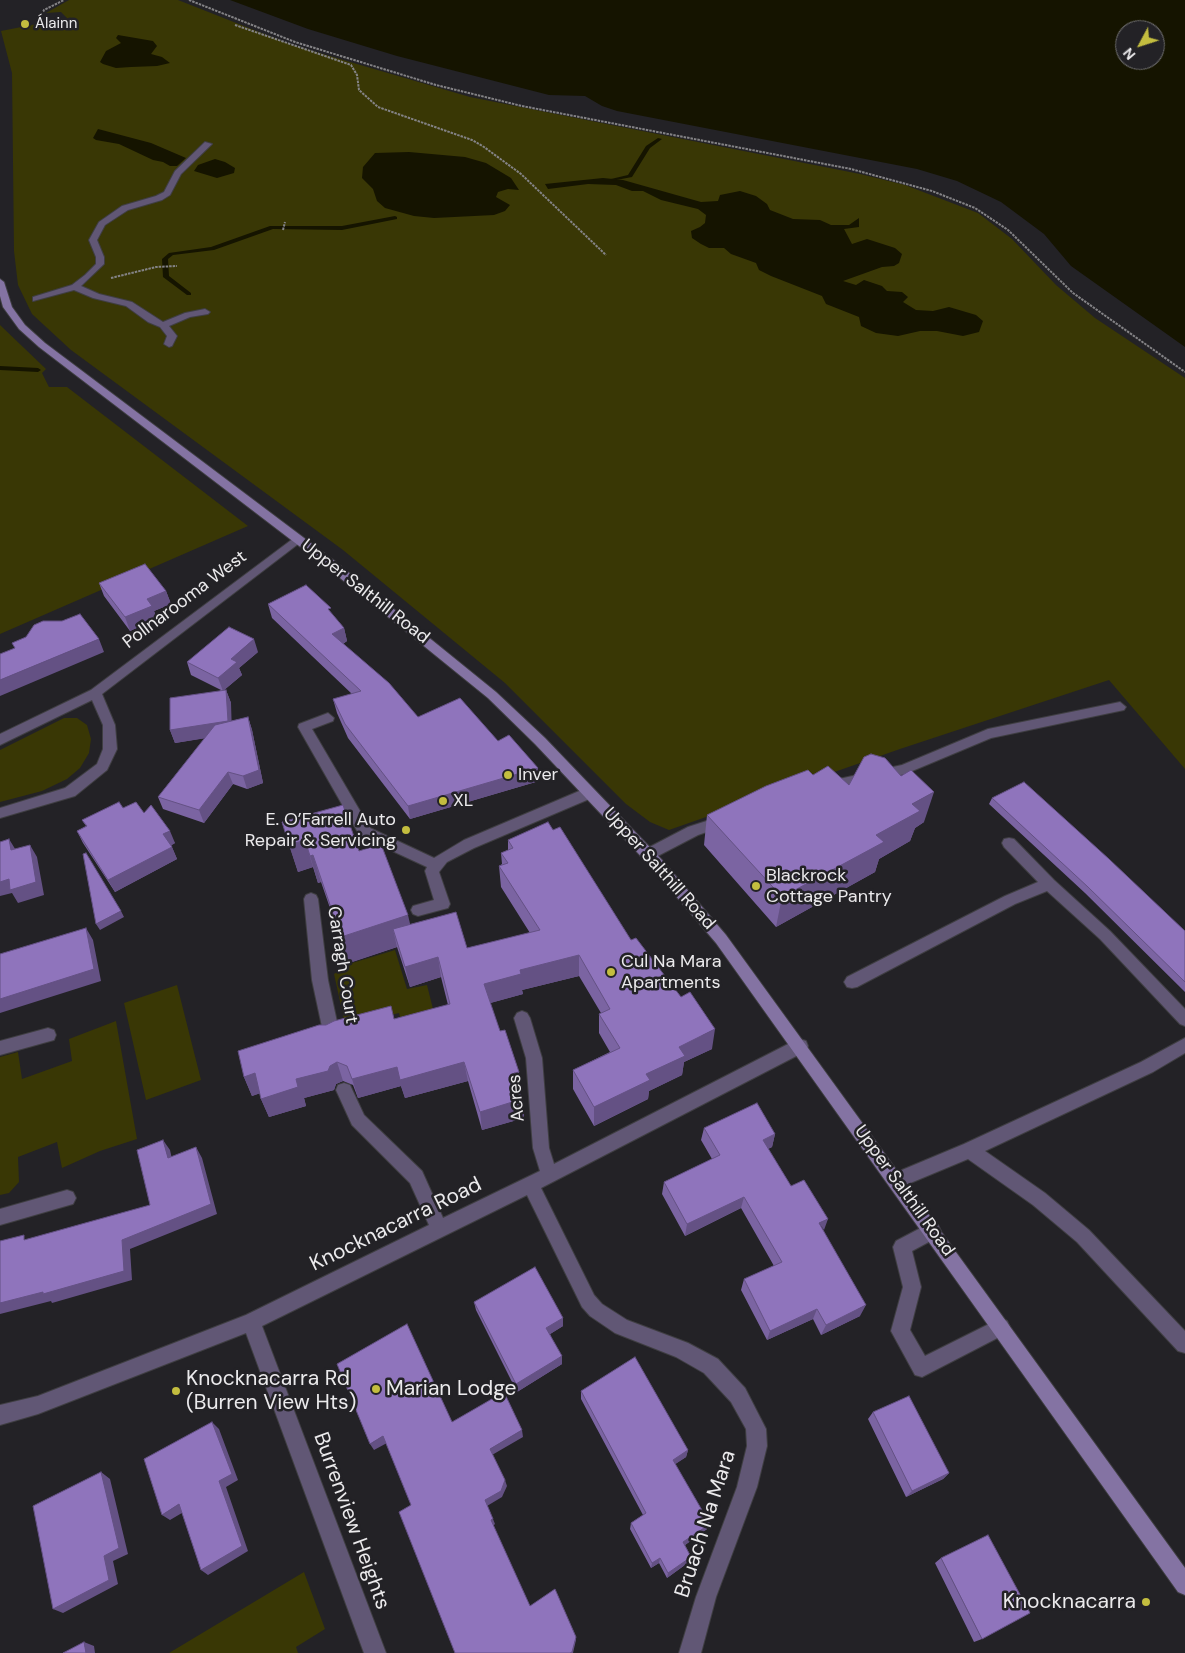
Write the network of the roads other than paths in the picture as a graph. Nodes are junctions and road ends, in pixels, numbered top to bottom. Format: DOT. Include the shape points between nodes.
graph roads {
  1 [pos="208,144"];
  2 [pos="0,282"];
  3 [pos="75,287"];
  4 [pos="36,299"];
  5 [pos="205,312"];
  6 [pos="163,325"];
  7 [pos="169,344"];
  8 [pos="298,539"];
  9 [pos="94,693"];
  10 [pos="1120,707"];
  11 [pos="328,718"];
  12 [pos="0,740"];
  13 [pos="815,790"];
  14 [pos="589,793"];
  15 [pos="0,812"];
  16 [pos="730,818"];
  17 [pos="1009,844"];
  18 [pos="647,854"];
  19 [pos="437,865"];
  20 [pos="1049,884"];
  21 [pos="311,899"];
  22 [pos="418,910"];
  23 [pos="852,982"];
  24 [pos="522,1018"];
  25 [pos="1185,1020"];
  26 [pos="48,1034"];
  27 [pos="332,1036"];
  28 [pos="1185,1045"];
  29 [pos="800,1046"];
  30 [pos="0,1048"];
  31 [pos="344,1090"];
  32 [pos="970,1150"];
  33 [pos="549,1174"];
  34 [pos="896,1181"];
  35 [pos="530,1184"];
  36 [pos="67,1198"];
  37 [pos="0,1217"];
  38 [pos="439,1229"];
  39 [pos="932,1231"];
  40 [pos="250,1322"];
  41 [pos="1001,1327"];
  42 [pos="1185,1344"];
  43 [pos="0,1415"];
  44 [pos="1185,1586"];
  45 [pos="375,1653"];
  46 [pos="690,1653"];
  1 -- 3 [label="street" via="178,173 166,193 124,208 102,224 93,240 100,264"];
  2 -- 8 [label="main road, Upper Salthill Road" via="8,307 42,345"];
  3 -- 4 [label="street"];
  3 -- 6 [label="street" via="129,304"];
  5 -- 6 [label="street"];
  6 -- 7 [label="street" via="172,336"];
  8 -- 9 [label="street, Pollnarooma West"];
  8 -- 14 [label="main road, Upper Salthill Road" via="492,695"];
  9 -- 12 [label="street, Pollnarooma West"];
  9 -- 15 [label="street" via="109,725 110,750 102,768 70,792"];
  10 -- 13 [label="street" via="988,734 904,770"];
  11 -- 19 [label="street" via="304,727 365,832"];
  14 -- 18 [label="main road, Upper Salthill Road"];
  14 -- 19 [label="street" via="469,844 442,858"];
  16 -- 18 [label="street"];
  17 -- 20 [label="street"];
  18 -- 29 [label="main road, Upper Salthill Road" via="721,939"];
  19 -- 22 [label="street" via="432,871 444,904"];
  20 -- 23 [label="street" via="1010,900"];
  20 -- 25 [label="street" via="1106,935"];
  21 -- 27 [label="street, Carragh Court" via="320,980"];
  24 -- 33 [label="street, Acres" via="534,1058 541,1148"];
  26 -- 30 [label="street"];
  28 -- 32 [label="street" via="1147,1067"];
  29 -- 33 [label="street, Knocknacarra Road"];
  29 -- 34 [label="main road, Upper Salthill Road"];
  31 -- 38 [label="street" via="358,1120 416,1177"];
  32 -- 34 [label="street"];
  32 -- 42 [label="street" via="1039,1199 1083,1236"];
  33 -- 35 [label="street, Knocknacarra Road"];
  34 -- 39 [label="main road, Upper Salthill Road"];
  35 -- 38 [label="street, Knocknacarra Road"];
  35 -- 46 [label="street, Bruach Na Mara" via="588,1301 596,1310 621,1327 682,1350 711,1366 738,1395 756,1429 757,1446 747,1488 706,1597"];
  36 -- 37 [label="street"];
  38 -- 40 [label="street, Knocknacarra Road"];
  39 -- 41 [label="main road, Upper Salthill Road"];
  39 -- 41 [label="street" via="902,1247 912,1287 900,1331 922,1368"];
  40 -- 43 [label="street, Knocknacarra Road" via="38,1405"];
  40 -- 45 [label="street, Burrenview Heights"];
  41 -- 44 [label="main road, Upper Salthill Road"];
}
